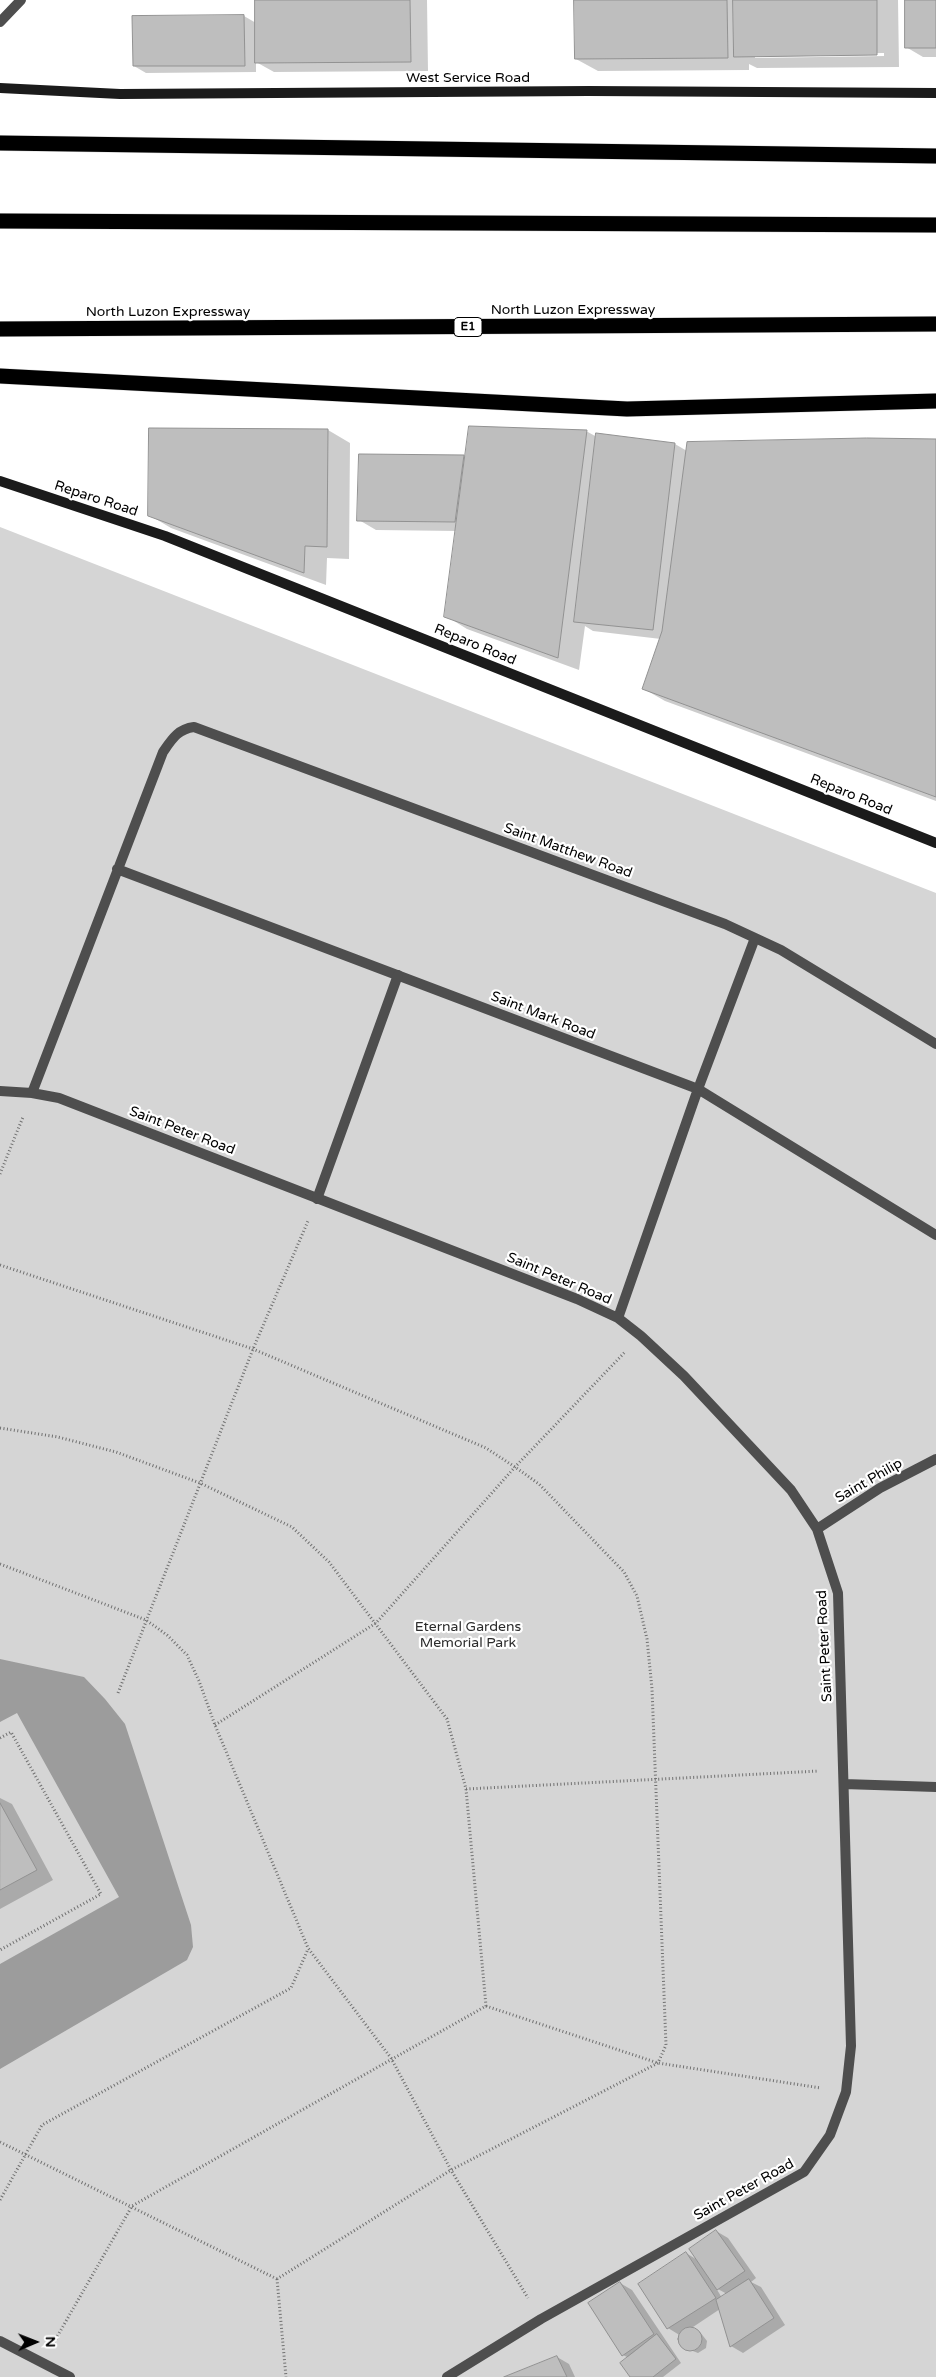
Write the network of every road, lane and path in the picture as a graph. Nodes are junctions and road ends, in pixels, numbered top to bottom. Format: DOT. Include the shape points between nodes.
graph roads {
  1 [pos="21,0"];
  2 [pos="0,22"];
  3 [pos="0,88"];
  4 [pos="936,93"];
  5 [pos="0,142"];
  6 [pos="936,156"];
  7 [pos="0,221"];
  8 [pos="936,225"];
  9 [pos="936,324"];
  10 [pos="0,329"];
  11 [pos="0,376"];
  12 [pos="936,401"];
  13 [pos="0,481"];
  14 [pos="936,843"];
  15 [pos="117,869"];
  16 [pos="755,938"];
  17 [pos="398,976"];
  18 [pos="936,1044"];
  19 [pos="698,1090"];
  20 [pos="0,1091"];
  21 [pos="32,1093"];
  22 [pos="0,1174"];
  23 [pos="317,1199"];
  24 [pos="936,1234"];
  25 [pos="0,1265"];
  26 [pos="618,1318"];
  27 [pos="641,1336"];
  28 [pos="253,1349"];
  29 [pos="0,1428"];
  30 [pos="936,1459"];
  31 [pos="515,1467"];
  32 [pos="200,1483"];
  33 [pos="817,1529"];
  34 [pos="0,1564"];
  35 [pos="146,1620"];
  36 [pos="376,1623"];
  37 [pos="118,1693"];
  38 [pos="215,1725"];
  39 [pos="0,1738"];
  40 [pos="656,1778"];
  41 [pos="844,1784"];
  42 [pos="936,1786"];
  43 [pos="466,1790"];
  44 [pos="308,1948"];
  45 [pos="0,1950"];
  46 [pos="486,2006"];
  47 [pos="391,2058"];
  48 [pos="658,2063"];
  49 [pos="846,2092"];
  50 [pos="0,2142"];
  51 [pos="24,2154"];
  52 [pos="451,2170"];
  53 [pos="0,2200"];
  54 [pos="132,2206"];
  55 [pos="277,2279"];
  56 [pos="541,2319"];
  57 [pos="0,2341"];
  58 [pos="42,2362"];
  59 [pos="70,2377"];
  60 [pos="286,2377"];
  61 [pos="447,2377"];
  1 -- 2 [label="street"];
  3 -- 4 [label="street, West Service Road" via="120,94"];
  5 -- 6 [label="highway"];
  7 -- 8 [label="highway"];
  9 -- 10 [label="highway, North Luzon Expressway / E1"];
  11 -- 12 [label="highway" via="627,409"];
  13 -- 14 [label="street, Reparo Road" via="165,536"];
  15 -- 16 [label="street, Saint Matthew Road" via="163,752 184,728 194,727 725,924"];
  15 -- 17 [label="street, Saint Mark Road"];
  15 -- 21 [label="street"];
  16 -- 18 [label="street, Saint Matthew Road" via="781,950"];
  16 -- 19 [label="street"];
  17 -- 19 [label="street, Saint Mark Road"];
  17 -- 23 [label="street"];
  19 -- 24 [label="street, Saint Mark Road"];
  19 -- 26 [label="street"];
  20 -- 21 [label="street, Saint Peter Road"];
  21 -- 22 [label="path"];
  21 -- 23 [label="street, Saint Peter Road" via="59,1098"];
  23 -- 26 [label="street, Saint Peter Road" via="577,1298"];
  23 -- 28 [label="path"];
  25 -- 28 [label="path"];
  26 -- 27 [label="street, Saint Peter Road"];
  27 -- 31 [label="path"];
  27 -- 33 [label="street, Saint Peter Road" via="684,1376 791,1490"];
  28 -- 31 [label="path" via="486,1448"];
  28 -- 32 [label="path"];
  29 -- 32 [label="path" via="58,1437 116,1452"];
  30 -- 33 [label="street, Saint Philip" via="880,1488"];
  31 -- 36 [label="path"];
  31 -- 40 [label="path" via="539,1484 624,1572 636,1596 647,1639"];
  32 -- 35 [label="path"];
  32 -- 36 [label="path" via="292,1527 329,1562"];
  33 -- 41 [label="street, Saint Peter Road" via="838,1593"];
  34 -- 35 [label="path"];
  35 -- 37 [label="path"];
  35 -- 38 [label="path" via="187,1655"];
  36 -- 38 [label="path"];
  36 -- 43 [label="path" via="447,1719"];
  38 -- 44 [label="path"];
  39 -- 45 [label="path" via="11,1732 101,1894"];
  40 -- 41 [label="path" via="817,1770"];
  40 -- 43 [label="path"];
  40 -- 48 [label="path" via="666,2045"];
  41 -- 42 [label="street"];
  41 -- 49 [label="street, Saint Peter Road" via="851,2046"];
  43 -- 46 [label="path"];
  44 -- 47 [label="path"];
  44 -- 51 [label="path" via="291,1988 42,2125"];
  46 -- 47 [label="path"];
  46 -- 48 [label="path"];
  47 -- 52 [label="path"];
  47 -- 54 [label="path"];
  48 -- 49 [label="path"];
  48 -- 52 [label="path"];
  49 -- 56 [label="street, Saint Peter Road" via="830,2135 804,2172"];
  50 -- 51 [label="path"];
  51 -- 53 [label="path"];
  51 -- 54 [label="path"];
  52 -- 55 [label="path"];
  52 -- 56 [label="path"];
  54 -- 55 [label="path"];
  54 -- 58 [label="path"];
  55 -- 60 [label="path"];
  56 -- 61 [label="street, Saint Peter Road"];
  57 -- 58 [label="street"];
  58 -- 59 [label="street"];
}
